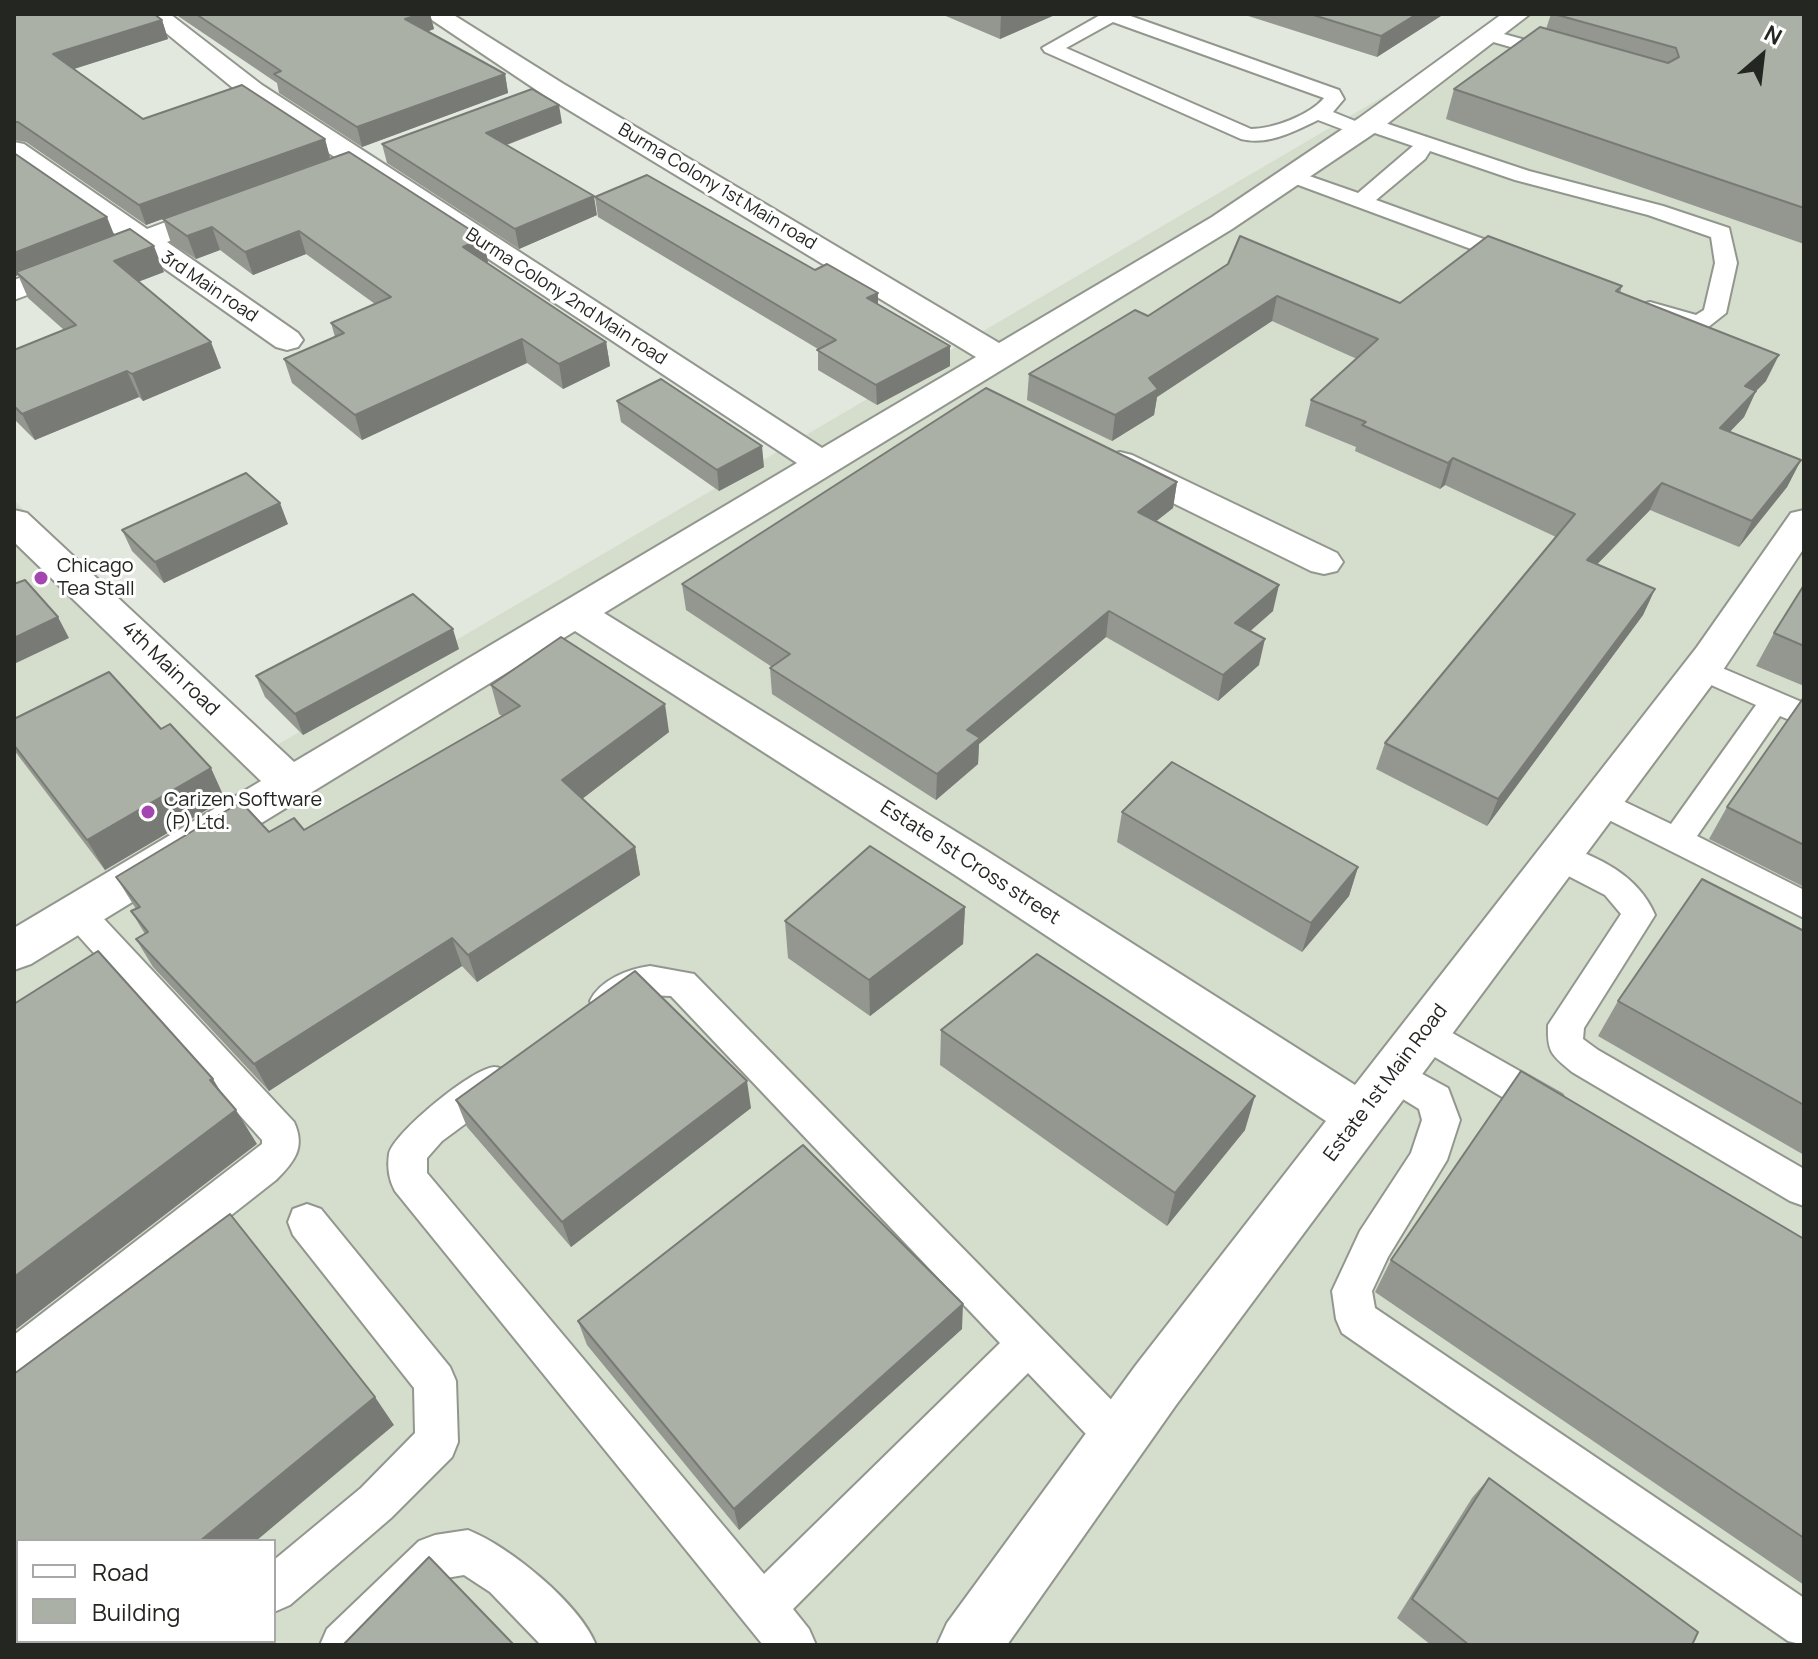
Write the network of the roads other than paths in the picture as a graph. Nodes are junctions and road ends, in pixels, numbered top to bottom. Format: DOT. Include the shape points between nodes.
graph roads {
  1 [pos="155,14"];
  2 [pos="437,14"];
  3 [pos="1518,14"];
  4 [pos="1489,35"];
  5 [pos="1529,46"];
  6 [pos="1572,59"];
  7 [pos="1509,60"];
  8 [pos="553,89"];
  9 [pos="523,100"];
  10 [pos="1321,111"];
  11 [pos="1364,127"];
  12 [pos="1425,143"];
  13 [pos="389,149"];
  14 [pos="14,150"];
  15 [pos="359,160"];
  16 [pos="330,171"];
  17 [pos="1292,176"];
  18 [pos="1362,201"];
  19 [pos="243,203"];
  20 [pos="142,240"];
  21 [pos="1534,265"];
  22 [pos="14,291"];
  23 [pos="1631,302"];
  24 [pos="287,340"];
  25 [pos="1000,357"];
  26 [pos="957,383"];
  27 [pos="993,401"];
  28 [pos="1085,446"];
  29 [pos="822,464"];
  30 [pos="14,521"];
  31 [pos="1804,521"];
  32 [pos="1324,562"];
  33 [pos="575,613"];
  34 [pos="1701,669"];
  35 [pos="1774,702"];
  36 [pos="1804,715"];
  37 [pos="291,784"];
  38 [pos="1600,802"];
  39 [pos="1676,841"];
  40 [pos="1558,856"];
  41 [pos="1804,905"];
  42 [pos="78,913"];
  43 [pos="14,951"];
  44 [pos="586,1016"];
  45 [pos="1424,1032"];
  46 [pos="524,1060"];
  47 [pos="1393,1074"];
  48 [pos="1362,1117"];
  49 [pos="1584,1127"];
  50 [pos="1804,1189"];
  51 [pos="307,1222"];
  52 [pos="240,1228"];
  53 [pos="1027,1345"];
  54 [pos="14,1360"];
  55 [pos="14,1396"];
  56 [pos="1119,1438"];
  57 [pos="276,1587"];
  58 [pos="762,1608"];
  59 [pos="1804,1625"];
  60 [pos="971,1644"];
  61 [pos="343,1645"];
  62 [pos="573,1645"];
  63 [pos="793,1645"];
  1 -- 15 [label="street, Burma Colony 2nd Main road" via="253,91"];
  2 -- 8 [label="street, Burma Colony 1st Main road"];
  3 -- 4 [label="street"];
  4 -- 5 [label="lane"];
  4 -- 11 [label="street"];
  5 -- 6 [label="lane"];
  5 -- 7 [label="lane"];
  8 -- 9 [label="street"];
  8 -- 25 [label="street, Burma Colony 1st Main road"];
  10 -- 10 [label="lane" via="1334,99 1332,94 1117,17 1051,48 1248,135 1272,133"];
  10 -- 11 [label="lane" via="1324,117"];
  11 -- 12 [label="lane"];
  11 -- 17 [label="street"];
  12 -- 18 [label="lane" via="1418,155"];
  12 -- 23 [label="lane" via="1493,168 1684,217 1721,233 1726,263 1715,313 1699,323"];
  13 -- 15 [label="street"];
  14 -- 20 [label="street, 3rd Main road"];
  15 -- 16 [label="street"];
  15 -- 29 [label="street, Burma Colony 2nd Main road"];
  17 -- 18 [label="lane"];
  17 -- 25 [label="street"];
  18 -- 21 [label="lane"];
  19 -- 20 [label="street"];
  20 -- 22 [label="street"];
  20 -- 24 [label="street, 3rd Main road"];
  25 -- 26 [label="street"];
  26 -- 27 [label="street"];
  26 -- 29 [label="street"];
  28 -- 32 [label="street"];
  29 -- 33 [label="street"];
  30 -- 37 [label="street, 4th Main road"];
  31 -- 34 [label="street, Estate 1st Main Road"];
  33 -- 37 [label="street"];
  33 -- 48 [label="street, Estate 1st Cross street"];
  34 -- 35 [label="lane"];
  34 -- 38 [label="street, Estate 1st Main Road"];
  35 -- 36 [label="lane"];
  35 -- 39 [label="lane"];
  37 -- 42 [label="street"];
  38 -- 39 [label="lane"];
  38 -- 40 [label="street, Estate 1st Main Road"];
  39 -- 41 [label="lane"];
  40 -- 45 [label="street, Estate 1st Main Road"];
  40 -- 50 [label="lane" via="1620,889 1634,901 1638,915 1566,1025 1565,1045"];
  42 -- 43 [label="street"];
  42 -- 54 [label="lane" via="281,1134 281,1150"];
  44 -- 53 [label="lane" via="637,980 682,984"];
  45 -- 47 [label="street, Estate 1st Main Road"];
  45 -- 49 [label="lane"];
  46 -- 58 [label="lane" via="429,1129 408,1153 408,1179"];
  47 -- 48 [label="street, Estate 1st Main Road"];
  47 -- 59 [label="lane" via="1435,1099 1441,1120 1428,1160 1374,1244 1352,1291 1356,1319"];
  48 -- 56 [label="street, Estate 1st Main Road"];
  51 -- 57 [label="lane" via="435,1381 437,1442 376,1503"];
  52 -- 55 [label="lane"];
  53 -- 56 [label="lane"];
  53 -- 58 [label="lane"];
  56 -- 60 [label="street, Estate 1st Main Road"];
  58 -- 63 [label="lane"];
  61 -- 62 [label="lane" via="435,1557 468,1552 506,1576"];
}
